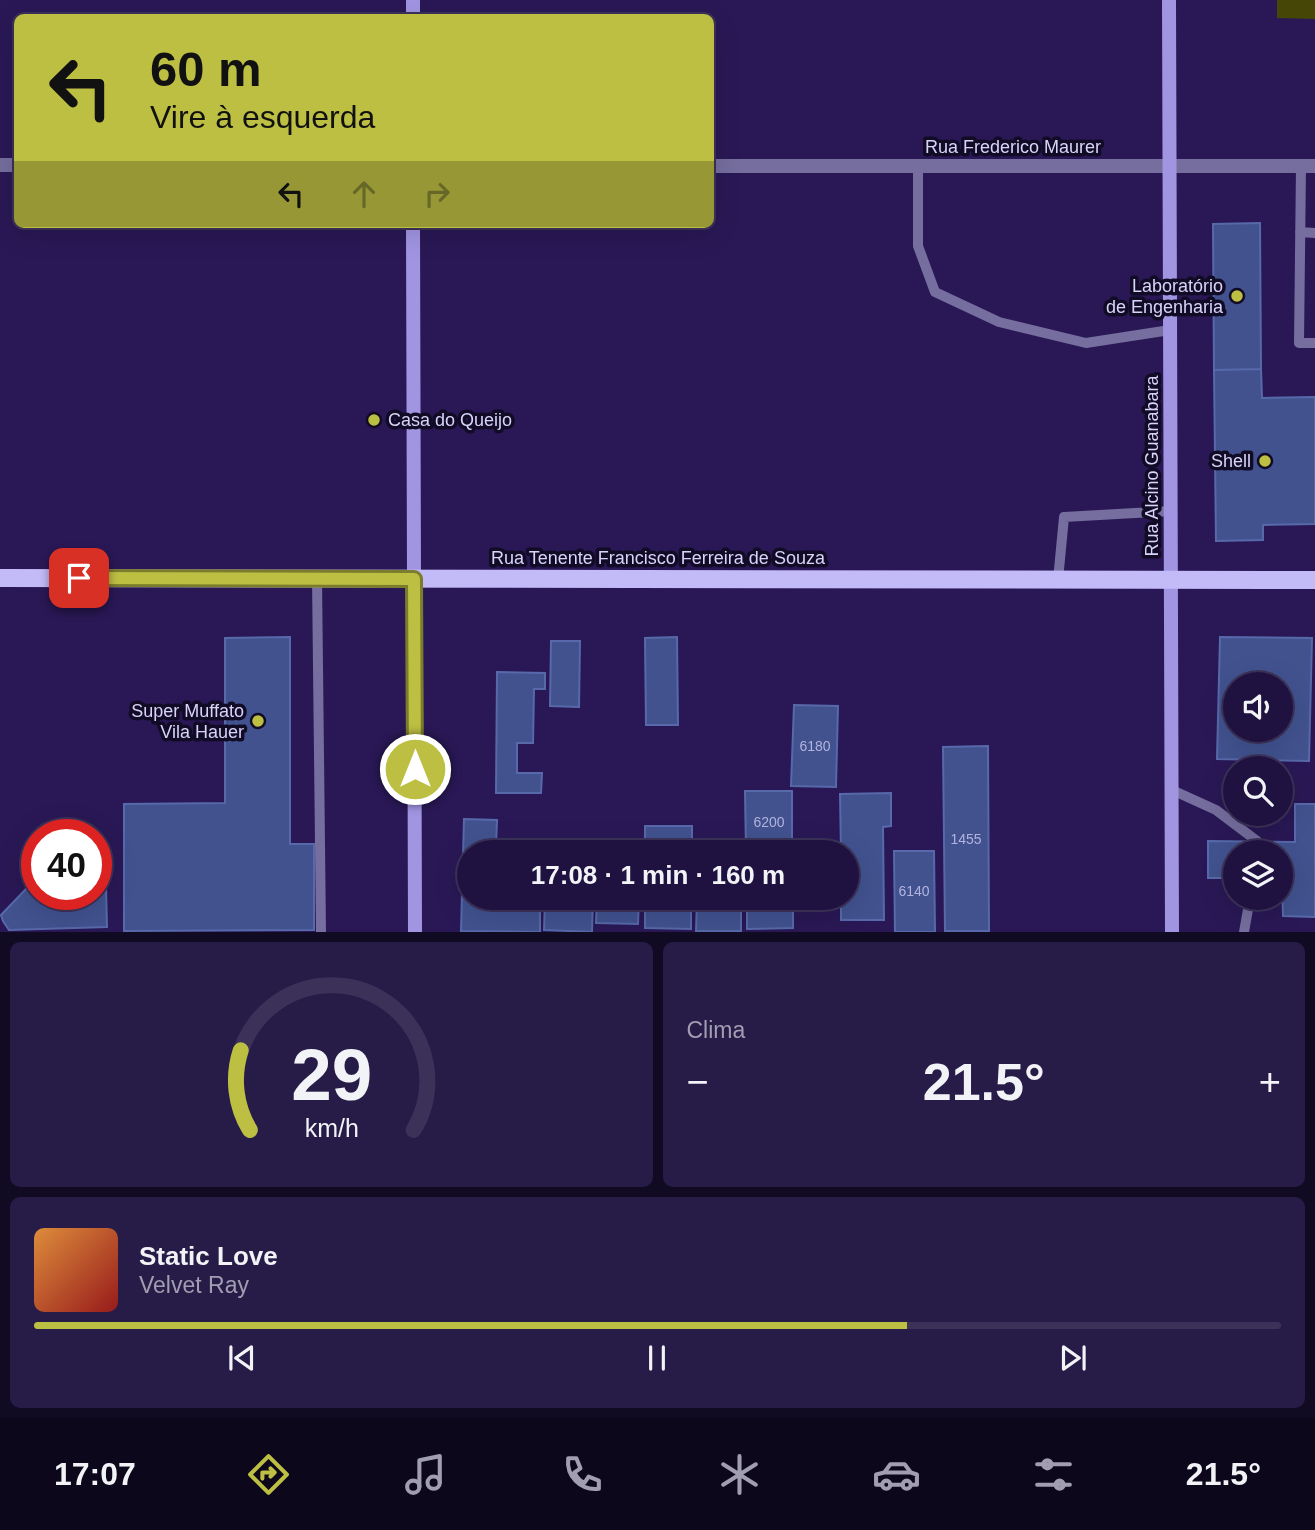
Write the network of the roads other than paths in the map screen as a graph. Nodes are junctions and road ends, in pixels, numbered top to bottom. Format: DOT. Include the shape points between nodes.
graph roads {
  1 [pos="1170,0"];
  2 [pos="714,166"];
  3 [pos="918,166"];
  4 [pos="1170,166"];
  5 [pos="1308,166"];
  6 [pos="413,228"];
  7 [pos="1300,232"];
  8 [pos="1315,233"];
  9 [pos="1170,330"];
  10 [pos="1315,343"];
  11 [pos="1171,511"];
  12 [pos="0,578"];
  13 [pos="317,578"];
  14 [pos="414,579"];
  15 [pos="1058,580"];
  16 [pos="1171,580"];
  17 [pos="1315,580"];
  18 [pos="1172,790"];
  19 [pos="1255,840"];
  20 [pos="1248,910"];
  21 [pos="321,932"];
  22 [pos="415,932"];
  23 [pos="1172,932"];
  24 [pos="1244,932"];
  1 -- 4 [label="main road, Rua Alcino Guanabara"];
  2 -- 3 [label="street, Rua Frederico Maurer"];
  3 -- 4 [label="street, Rua Frederico Maurer"];
  3 -- 9 [label="lane" via="918,246 935,292 999,323 1086,343"];
  4 -- 5 [label="street, Rua Frederico Maurer"];
  4 -- 9 [label="main road, Rua Alcino Guanabara"];
  5 -- 7 [label="lane"];
  6 -- 14 [label="main road"];
  7 -- 8 [label="lane"];
  7 -- 10 [label="lane" via="1299,343"];
  9 -- 11 [label="main road, Rua Alcino Guanabara"];
  11 -- 15 [label="lane" via="1064,517"];
  11 -- 16 [label="main road, Rua Alcino Guanabara"];
  12 -- 13 [label="main road, Rua Tenente Francisco Ferreira de Souza"];
  13 -- 14 [label="main road, Rua Tenente Francisco Ferreira de Souza"];
  13 -- 21 [label="lane"];
  14 -- 15 [label="main road, Rua Tenente Francisco Ferreira de Souza"];
  14 -- 22 [label="main road"];
  15 -- 16 [label="main road, Rua Tenente Francisco Ferreira de Souza"];
  16 -- 17 [label="main road, Rua Tenente Francisco Ferreira de Souza"];
  16 -- 18 [label="main road, Rua Alcino Guanabara"];
  18 -- 19 [label="lane" via="1216,810"];
  18 -- 23 [label="main road, Rua Alcino Guanabara"];
  20 -- 24 [label="lane"];
}
